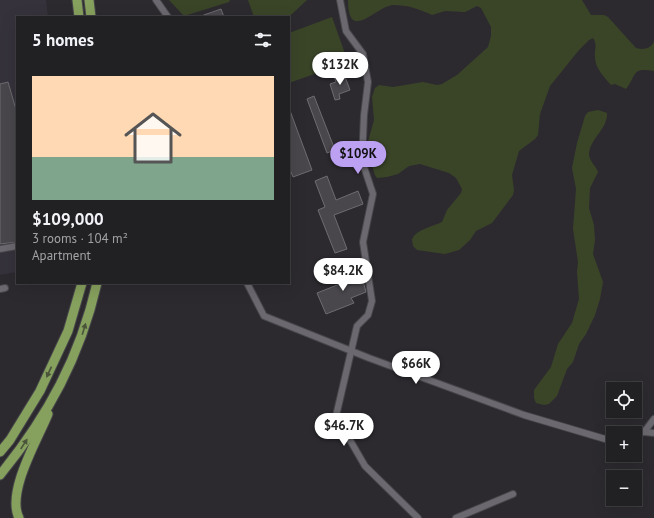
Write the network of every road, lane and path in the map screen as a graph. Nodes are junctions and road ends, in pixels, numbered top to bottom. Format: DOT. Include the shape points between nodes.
graph roads {
  1 [pos="77,0"];
  2 [pos="88,0"];
  3 [pos="156,0"];
  4 [pos="340,0"];
  5 [pos="79,16"];
  6 [pos="91,16"];
  7 [pos="167,16"];
  8 [pos="16,246"];
  9 [pos="0,249"];
  10 [pos="82,284"];
  11 [pos="97,284"];
  12 [pos="248,284"];
  13 [pos="351,351"];
  14 [pos="58,391"];
  15 [pos="654,419"];
  16 [pos="644,432"];
  17 [pos="654,433"];
  18 [pos="606,439"];
  19 [pos="0,452"];
  20 [pos="0,475"];
  21 [pos="513,494"];
  22 [pos="19,518"];
  23 [pos="418,518"];
  24 [pos="456,518"];
  1 -- 5 [label="highway"];
  2 -- 6 [label="highway"];
  3 -- 7 [label="street"];
  4 -- 13 [label="street" via="346,31 363,54 368,82 362,161 373,194 363,242 372,301 368,315 357,326"];
  8 -- 9 [label="street"];
  10 -- 19 [label="highway, one-way" via="68,331 40,391"];
  14 -- 11 [label="highway, one-way" via="78,347"];
  12 -- 13 [label="street" via="264,316"];
  13 -- 18 [label="street" via="524,415"];
  13 -- 23 [label="street" via="336,416 366,466"];
  20 -- 14 [label="highway, one-way" via="18,453"];
  14 -- 22 [label="highway" via="19,481"];
  15 -- 16 [label="street"];
  16 -- 17 [label="street"];
  21 -- 24 [label="street"];
}
